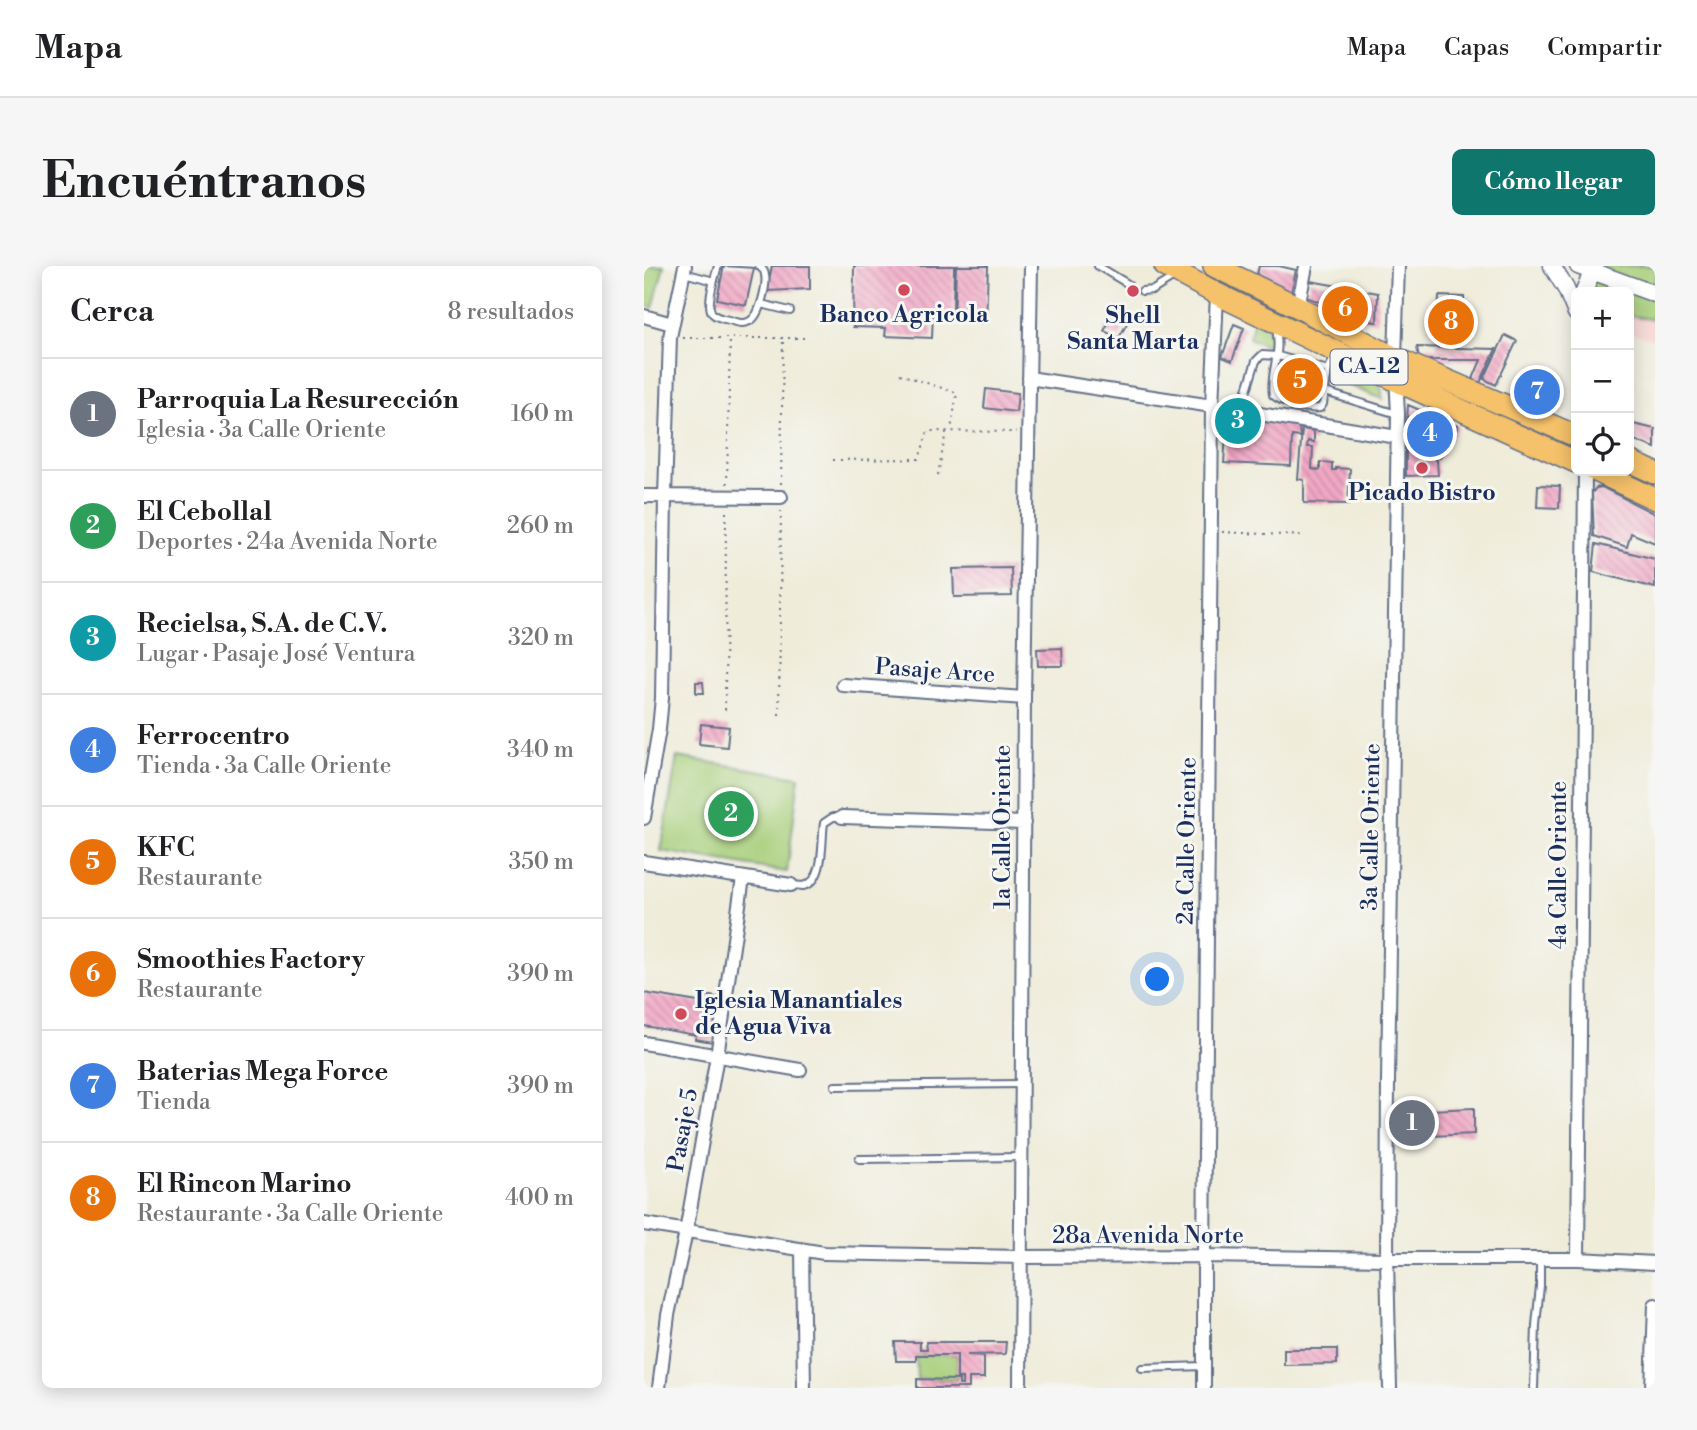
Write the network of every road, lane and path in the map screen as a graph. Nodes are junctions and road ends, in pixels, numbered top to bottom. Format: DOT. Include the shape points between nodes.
graph roads {
  1 [pos="718,266"];
  2 [pos="759,266"];
  3 [pos="1031,266"];
  4 [pos="1098,266"];
  5 [pos="1214,266"];
  6 [pos="1306,266"];
  7 [pos="1398,266"];
  8 [pos="1552,266"];
  9 [pos="685,269"];
  10 [pos="1585,269"];
  11 [pos="1171,270"];
  12 [pos="714,281"];
  13 [pos="1128,284"];
  14 [pos="1584,287"];
  15 [pos="1142,291"];
  16 [pos="1217,294"];
  17 [pos="1655,294"];
  18 [pos="1571,301"];
  19 [pos="761,304"];
  20 [pos="1298,307"];
  21 [pos="790,311"];
  22 [pos="644,316"];
  23 [pos="1274,320"];
  24 [pos="672,324"];
  25 [pos="670,338"];
  26 [pos="730,338"];
  27 [pos="783,338"];
  28 [pos="807,338"];
  29 [pos="1278,356"];
  30 [pos="1333,361"];
  31 [pos="1395,369"];
  32 [pos="900,374"];
  33 [pos="1028,378"];
  34 [pos="1247,390"];
  35 [pos="1325,393"];
  36 [pos="1212,406"];
  37 [pos="1398,414"];
  38 [pos="946,431"];
  39 [pos="951,431"];
  40 [pos="1027,432"];
  41 [pos="1571,434"];
  42 [pos="1397,437"];
  43 [pos="1571,459"];
  44 [pos="833,460"];
  45 [pos="1634,463"];
  46 [pos="1655,473"];
  47 [pos="938,475"];
  48 [pos="1585,476"];
  49 [pos="1607,476"];
  50 [pos="644,496"];
  51 [pos="665,496"];
  52 [pos="726,497"];
  53 [pos="781,497"];
  54 [pos="1655,499"];
  55 [pos="1211,532"];
  56 [pos="1305,536"];
  57 [pos="843,685"];
  58 [pos="1024,698"];
  59 [pos="725,710"];
  60 [pos="779,715"];
  61 [pos="842,817"];
  62 [pos="644,818"];
  63 [pos="1024,823"];
  64 [pos="644,862"];
  65 [pos="743,878"];
  66 [pos="792,884"];
  67 [pos="644,1043"];
  68 [pos="717,1056"];
  69 [pos="800,1070"];
  70 [pos="1022,1084"];
  71 [pos="835,1086"];
  72 [pos="1022,1157"];
  73 [pos="859,1159"];
  74 [pos="644,1224"];
  75 [pos="686,1232"];
  76 [pos="802,1251"];
  77 [pos="1022,1256"];
  78 [pos="1204,1256"];
  79 [pos="1387,1259"];
  80 [pos="1540,1259"];
  81 [pos="1578,1259"];
  82 [pos="1655,1263"];
  83 [pos="1655,1305"];
  84 [pos="1204,1366"];
  85 [pos="1142,1368"];
  86 [pos="660,1388"];
  87 [pos="804,1388"];
  88 [pos="1020,1388"];
  89 [pos="1205,1388"];
  90 [pos="1390,1388"];
  91 [pos="1534,1388"];
  92 [pos="1652,1388"];
  1 -- 12 [label="lane"];
  2 -- 19 [label="lane" via="765,274"];
  3 -- 33 [label="street, 1a Calle Oriente"];
  4 -- 13 [label="lane"];
  5 -- 20 [label="main road"];
  6 -- 20 [label="street"];
  7 -- 31 [label="street, 3a Calle Oriente"];
  8 -- 18 [label="street"];
  9 -- 12 [label="lane"];
  9 -- 24 [label="street"];
  10 -- 14 [label="street"];
  10 -- 17 [label="street"];
  11 -- 15 [label="lane" via="1153,290"];
  11 -- 16 [label="main road, CA-12"];
  12 -- 19 [label="lane" via="710,311 715,316 746,323 753,320"];
  16 -- 23 [label="main road, CA-12"];
  16 -- 36 [label="street, 2a Calle Oriente"];
  19 -- 21 [label="lane"];
  20 -- 31 [label="main road"];
  22 -- 24 [label="street"];
  23 -- 29 [label="lane"];
  23 -- 30 [label="main road, CA-12"];
  24 -- 25 [label="street"];
  25 -- 26 [label="path"];
  25 -- 51 [label="street"];
  26 -- 27 [label="path"];
  26 -- 52 [label="path"];
  27 -- 28 [label="path"];
  27 -- 53 [label="path"];
  29 -- 30 [label="lane"];
  29 -- 34 [label="lane" via="1262,355 1256,360"];
  29 -- 35 [label="lane" via="1272,388 1278,399 1313,409 1320,408"];
  30 -- 31 [label="main road, CA-12"];
  30 -- 35 [label="lane"];
  31 -- 37 [label="street, 3a Calle Oriente"];
  31 -- 41 [label="main road"];
  31 -- 43 [label="main road, CA-12"];
  32 -- 39 [label="path" via="957,393"];
  33 -- 36 [label="street"];
  33 -- 40 [label="street, 1a Calle Oriente"];
  35 -- 37 [label="lane"];
  36 -- 42 [label="street"];
  36 -- 55 [label="street, 2a Calle Oriente"];
  37 -- 42 [label="street, 3a Calle Oriente"];
  38 -- 39 [label="path"];
  38 -- 44 [label="path" via="928,431 919,459"];
  38 -- 47 [label="path"];
  39 -- 40 [label="path"];
  40 -- 58 [label="street, 1a Calle Oriente"];
  42 -- 79 [label="street, 3a Calle Oriente"];
  45 -- 46 [label="main road"];
  48 -- 81 [label="street, 4a Calle Oriente"];
  49 -- 54 [label="main road"];
  50 -- 51 [label="street"];
  51 -- 52 [label="street"];
  51 -- 62 [label="street" via="662,698"];
  52 -- 53 [label="street"];
  52 -- 59 [label="path"];
  53 -- 60 [label="path"];
  55 -- 56 [label="path"];
  55 -- 78 [label="street, 2a Calle Oriente"];
  57 -- 58 [label="street, Pasaje Arce"];
  58 -- 63 [label="street, 1a Calle Oriente"];
  61 -- 63 [label="street"];
  61 -- 66 [label="lane" via="824,822 818,873 803,886"];
  63 -- 70 [label="street, 1a Calle Oriente"];
  64 -- 65 [label="street"];
  65 -- 66 [label="street"];
  65 -- 68 [label="street, Pasaje 5"];
  67 -- 68 [label="street"];
  68 -- 69 [label="street"];
  68 -- 75 [label="street, Pasaje 5"];
  70 -- 71 [label="lane"];
  70 -- 72 [label="street, 1a Calle Oriente"];
  72 -- 73 [label="lane"];
  72 -- 77 [label="street, 1a Calle Oriente"];
  74 -- 75 [label="street, 28a Avenida Norte"];
  75 -- 76 [label="street, 28a Avenida Norte"];
  75 -- 86 [label="street, Pasaje 5" via="668,1315"];
  76 -- 77 [label="street, 28a Avenida Norte"];
  76 -- 87 [label="street"];
  77 -- 78 [label="street, 28a Avenida Norte"];
  77 -- 88 [label="street, 1a Calle Oriente"];
  78 -- 79 [label="street, 28a Avenida Norte"];
  78 -- 84 [label="street, 2a Calle Oriente"];
  79 -- 80 [label="street, 28a Avenida Norte"];
  79 -- 90 [label="street, 3a Calle Oriente"];
  80 -- 81 [label="street, 28a Avenida Norte"];
  80 -- 91 [label="lane"];
  81 -- 82 [label="street, 28a Avenida Norte"];
  83 -- 92 [label="street"];
  84 -- 85 [label="lane"];
  84 -- 89 [label="street, 2a Calle Oriente"];
}
